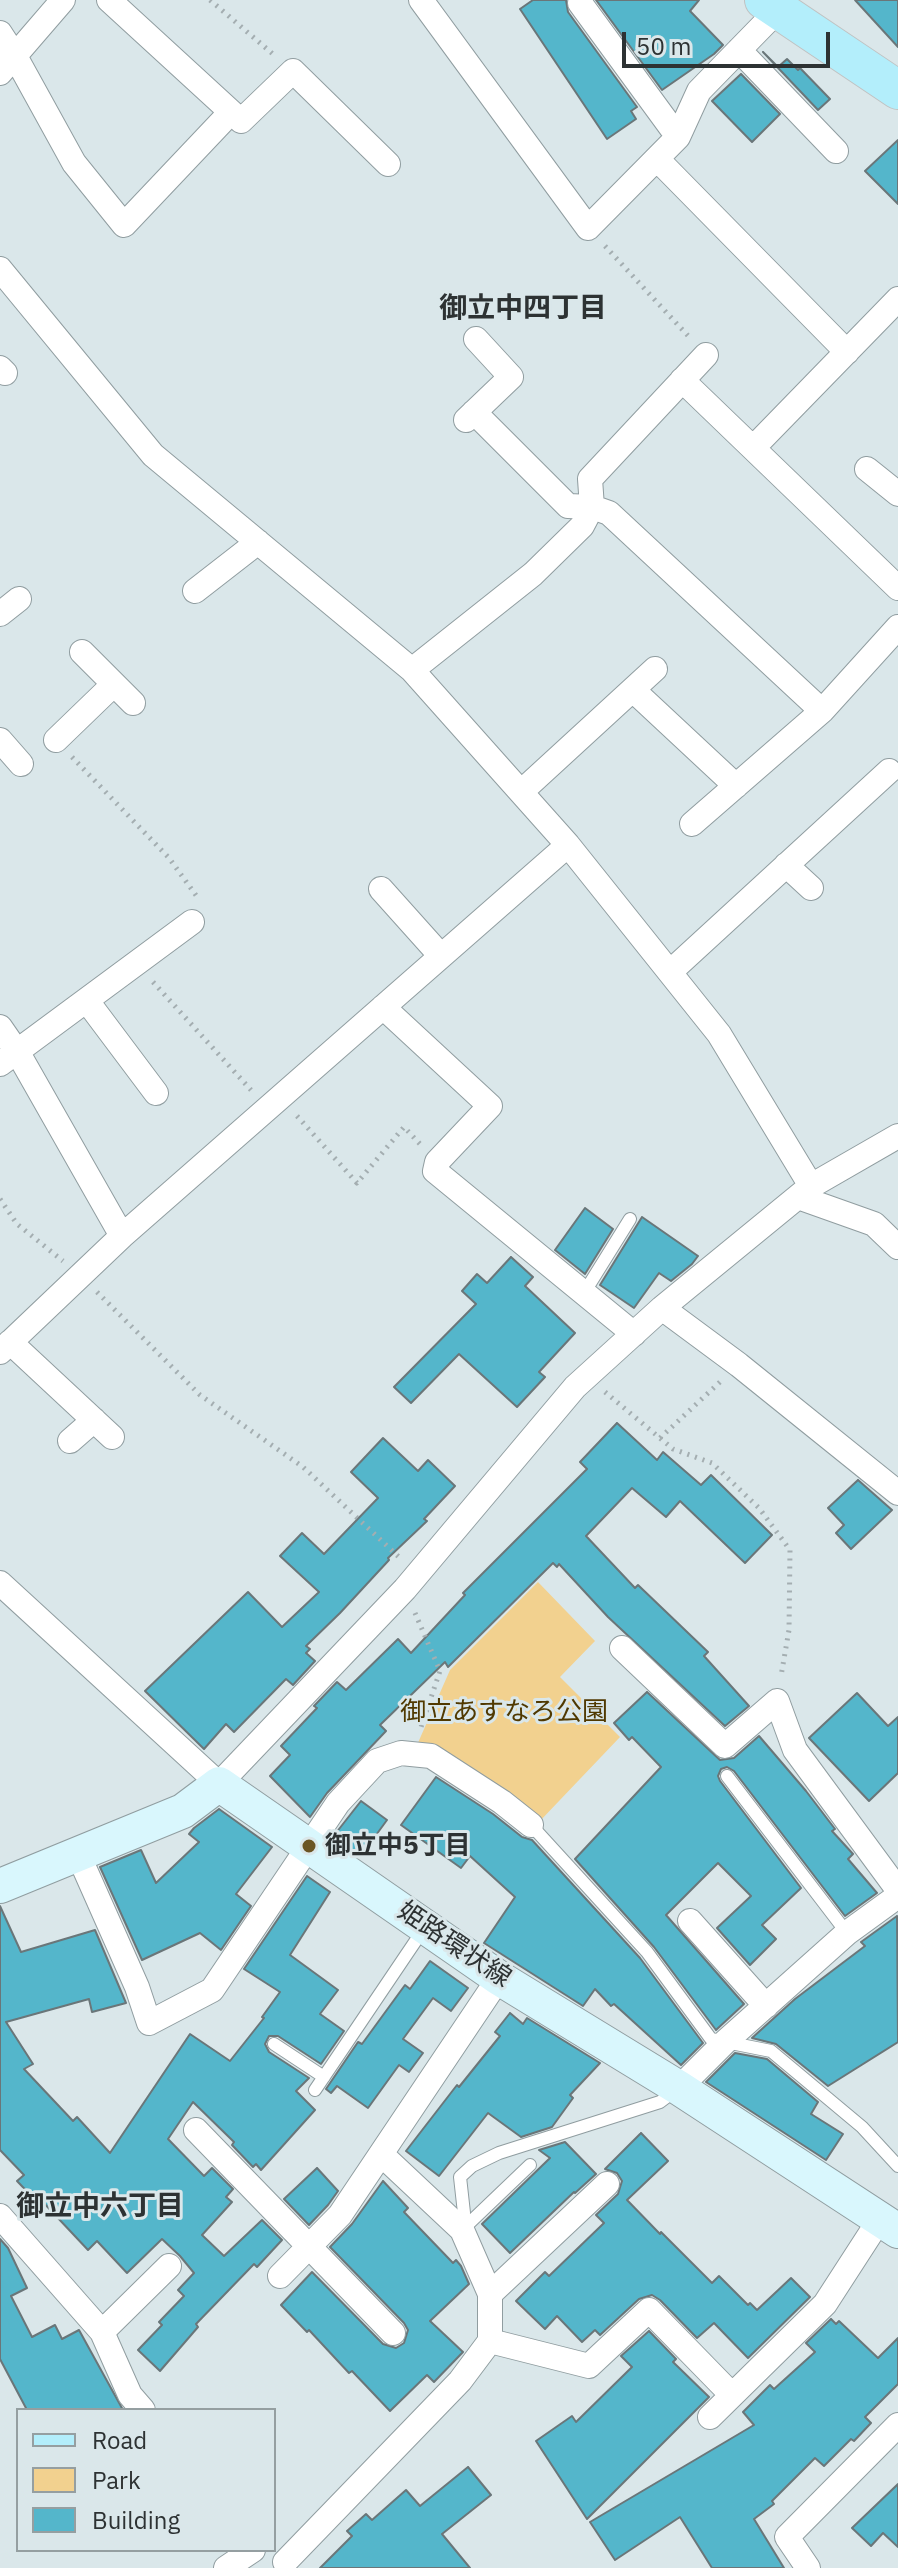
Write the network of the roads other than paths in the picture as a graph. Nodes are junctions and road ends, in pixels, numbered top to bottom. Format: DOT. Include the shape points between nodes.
graph roads {
  1 [pos="63,0"];
  2 [pos="109,0"];
  3 [pos="421,0"];
  4 [pos="580,3"];
  5 [pos="771,5"];
  6 [pos="0,33"];
  7 [pos="739,50"];
  8 [pos="8,64"];
  9 [pos="898,90"];
  10 [pos="231,112"];
  11 [pos="678,137"];
  12 [pos="836,151"];
  13 [pos="657,159"];
  14 [pos="388,164"];
  15 [pos="0,269"];
  16 [pos="8,298"];
  17 [pos="898,299"];
  18 [pos="476,339"];
  19 [pos="847,352"];
  20 [pos="706,355"];
  21 [pos="682,380"];
  22 [pos="753,448"];
  23 [pos="867,469"];
  24 [pos="898,494"];
  25 [pos="592,507"];
  26 [pos="258,542"];
  27 [pos="898,588"];
  28 [pos="195,591"];
  29 [pos="898,627"];
  30 [pos="82,652"];
  31 [pos="655,669"];
  32 [pos="412,670"];
  33 [pos="114,684"];
  34 [pos="633,690"];
  35 [pos="133,703"];
  36 [pos="822,711"];
  37 [pos="0,740"];
  38 [pos="56,740"];
  39 [pos="21,764"];
  40 [pos="889,771"];
  41 [pos="736,786"];
  42 [pos="521,792"];
  43 [pos="692,824"];
  44 [pos="568,845"];
  45 [pos="786,865"];
  46 [pos="811,888"];
  47 [pos="381,889"];
  48 [pos="192,922"];
  49 [pos="441,956"];
  50 [pos="670,972"];
  51 [pos="87,1001"];
  52 [pos="383,1007"];
  53 [pos="0,1027"];
  54 [pos="9,1058"];
  55 [pos="156,1093"];
  56 [pos="898,1136"];
  57 [pos="805,1192"];
  58 [pos="630,1219"];
  59 [pos="122,1236"];
  60 [pos="898,1247"];
  61 [pos="584,1293"];
  62 [pos="662,1308"];
  63 [pos="634,1334"];
  64 [pos="5,1347"];
  65 [pos="94,1420"];
  66 [pos="112,1437"];
  67 [pos="70,1441"];
  68 [pos="898,1493"];
  69 [pos="0,1583"];
  70 [pos="622,1648"];
  71 [pos="727,1776"];
  72 [pos="219,1784"];
  73 [pos="531,1825"];
  74 [pos="309,1846"];
  75 [pos="78,1854"];
  76 [pos="0,1886"];
  77 [pos="898,1890"];
  78 [pos="898,1896"];
  79 [pos="690,1921"];
  80 [pos="426,1927"];
  81 [pos="847,1933"];
  82 [pos="499,1978"];
  83 [pos="766,2006"];
  84 [pos="725,2042"];
  85 [pos="274,2044"];
  86 [pos="324,2077"];
  87 [pos="679,2088"];
  88 [pos="315,2090"];
  89 [pos="196,2130"];
  90 [pos="381,2154"];
  91 [pos="530,2165"];
  92 [pos="898,2166"];
  93 [pos="607,2184"];
  94 [pos="0,2216"];
  95 [pos="889,2225"];
  96 [pos="462,2230"];
  97 [pos="309,2246"];
  98 [pos="169,2266"];
  99 [pos="280,2276"];
  100 [pos="490,2294"];
  101 [pos="102,2332"];
  102 [pos="393,2333"];
  103 [pos="490,2341"];
  104 [pos="732,2395"];
  105 [pos="141,2408"];
  106 [pos="710,2417"];
  107 [pos="898,2425"];
  108 [pos="250,2552"];
  109 [pos="282,2560"];
  110 [pos="226,2568"];
  111 [pos="808,2568"];
  1 -- 8 [label="street"];
  2 -- 10 [label="street"];
  3 -- 13 [label="street" via="588,228"];
  4 -- 11 [label="street"];
  5 -- 7 [label="street"];
  5 -- 9 [label="main road"];
  6 -- 8 [label="street"];
  7 -- 11 [label="street" via="699,91"];
  7 -- 12 [label="street"];
  8 -- 10 [label="street" via="74,163 124,225"];
  10 -- 14 [label="street" via="241,121 293,71"];
  11 -- 13 [label="street"];
  13 -- 19 [label="street"];
  15 -- 16 [label="street"];
  16 -- 26 [label="street" via="153,455"];
  17 -- 19 [label="street"];
  18 -- 25 [label="street" via="511,377 470,416 568,506"];
  19 -- 22 [label="street"];
  20 -- 21 [label="street"];
  21 -- 22 [label="street"];
  21 -- 25 [label="street" via="590,479"];
  22 -- 27 [label="street"];
  23 -- 24 [label="street"];
  25 -- 32 [label="street" via="582,526 533,574"];
  25 -- 36 [label="street" via="609,513"];
  26 -- 28 [label="street"];
  26 -- 32 [label="street"];
  29 -- 36 [label="street"];
  30 -- 33 [label="street"];
  31 -- 34 [label="street"];
  32 -- 42 [label="street"];
  33 -- 35 [label="street"];
  33 -- 38 [label="street"];
  34 -- 41 [label="street"];
  34 -- 42 [label="street"];
  36 -- 41 [label="street"];
  37 -- 39 [label="street"];
  40 -- 45 [label="street"];
  41 -- 43 [label="street"];
  42 -- 44 [label="street"];
  44 -- 49 [label="street"];
  44 -- 50 [label="street"];
  45 -- 46 [label="street"];
  45 -- 50 [label="street"];
  47 -- 49 [label="street"];
  48 -- 51 [label="street"];
  49 -- 52 [label="street"];
  50 -- 57 [label="street" via="719,1034"];
  51 -- 54 [label="street"];
  51 -- 55 [label="street"];
  52 -- 59 [label="street"];
  52 -- 61 [label="street" via="490,1106 437,1162 435,1171"];
  53 -- 54 [label="street"];
  54 -- 59 [label="street"];
  56 -- 57 [label="street"];
  57 -- 60 [label="street" via="874,1224"];
  57 -- 62 [label="street"];
  58 -- 61 [label="lane"];
  59 -- 64 [label="street"];
  61 -- 63 [label="street"];
  62 -- 63 [label="street"];
  62 -- 68 [label="street"];
  63 -- 72 [label="street" via="575,1387 410,1581"];
  64 -- 65 [label="street"];
  65 -- 66 [label="street"];
  65 -- 67 [label="street"];
  69 -- 72 [label="street"];
  70 -- 77 [label="street" via="725,1746 777,1701 795,1750"];
  71 -- 81 [label="lane"];
  72 -- 74 [label="main road, 姫路環状線"];
  72 -- 75 [label="main road" via="183,1811"];
  73 -- 74 [label="street" via="431,1756 401,1753 377,1761 338,1803"];
  73 -- 84 [label="lane" via="647,1952 711,2039"];
  74 -- 75 [label="street" via="212,1990 149,2023"];
  74 -- 80 [label="main road, 姫路環状線"];
  75 -- 76 [label="main road"];
  78 -- 81 [label="street"];
  79 -- 83 [label="street"];
  80 -- 82 [label="main road, 姫路環状線"];
  80 -- 86 [label="lane"];
  81 -- 83 [label="street"];
  82 -- 87 [label="main road, 姫路環状線"];
  82 -- 90 [label="street"];
  83 -- 84 [label="street"];
  84 -- 87 [label="street"];
  84 -- 92 [label="lane" via="771,2051 862,2127"];
  85 -- 86 [label="lane"];
  86 -- 88 [label="lane"];
  87 -- 95 [label="main road, 姫路環状線"];
  87 -- 96 [label="lane" via="660,2102 472,2166 460,2177"];
  89 -- 97 [label="street"];
  90 -- 96 [label="street"];
  90 -- 97 [label="street" via="340,2215"];
  91 -- 96 [label="lane"];
  93 -- 100 [label="street"];
  94 -- 101 [label="street"];
  95 -- 104 [label="street" via="825,2304"];
  96 -- 100 [label="street"];
  97 -- 99 [label="street"];
  97 -- 102 [label="street"];
  98 -- 101 [label="street"];
  100 -- 103 [label="street"];
  101 -- 105 [label="street" via="130,2395"];
  103 -- 104 [label="street" via="589,2366 649,2310"];
  103 -- 109 [label="street" via="460,2381"];
  104 -- 106 [label="street"];
  107 -- 111 [label="street" via="787,2537"];
  108 -- 110 [label="street"];
}
